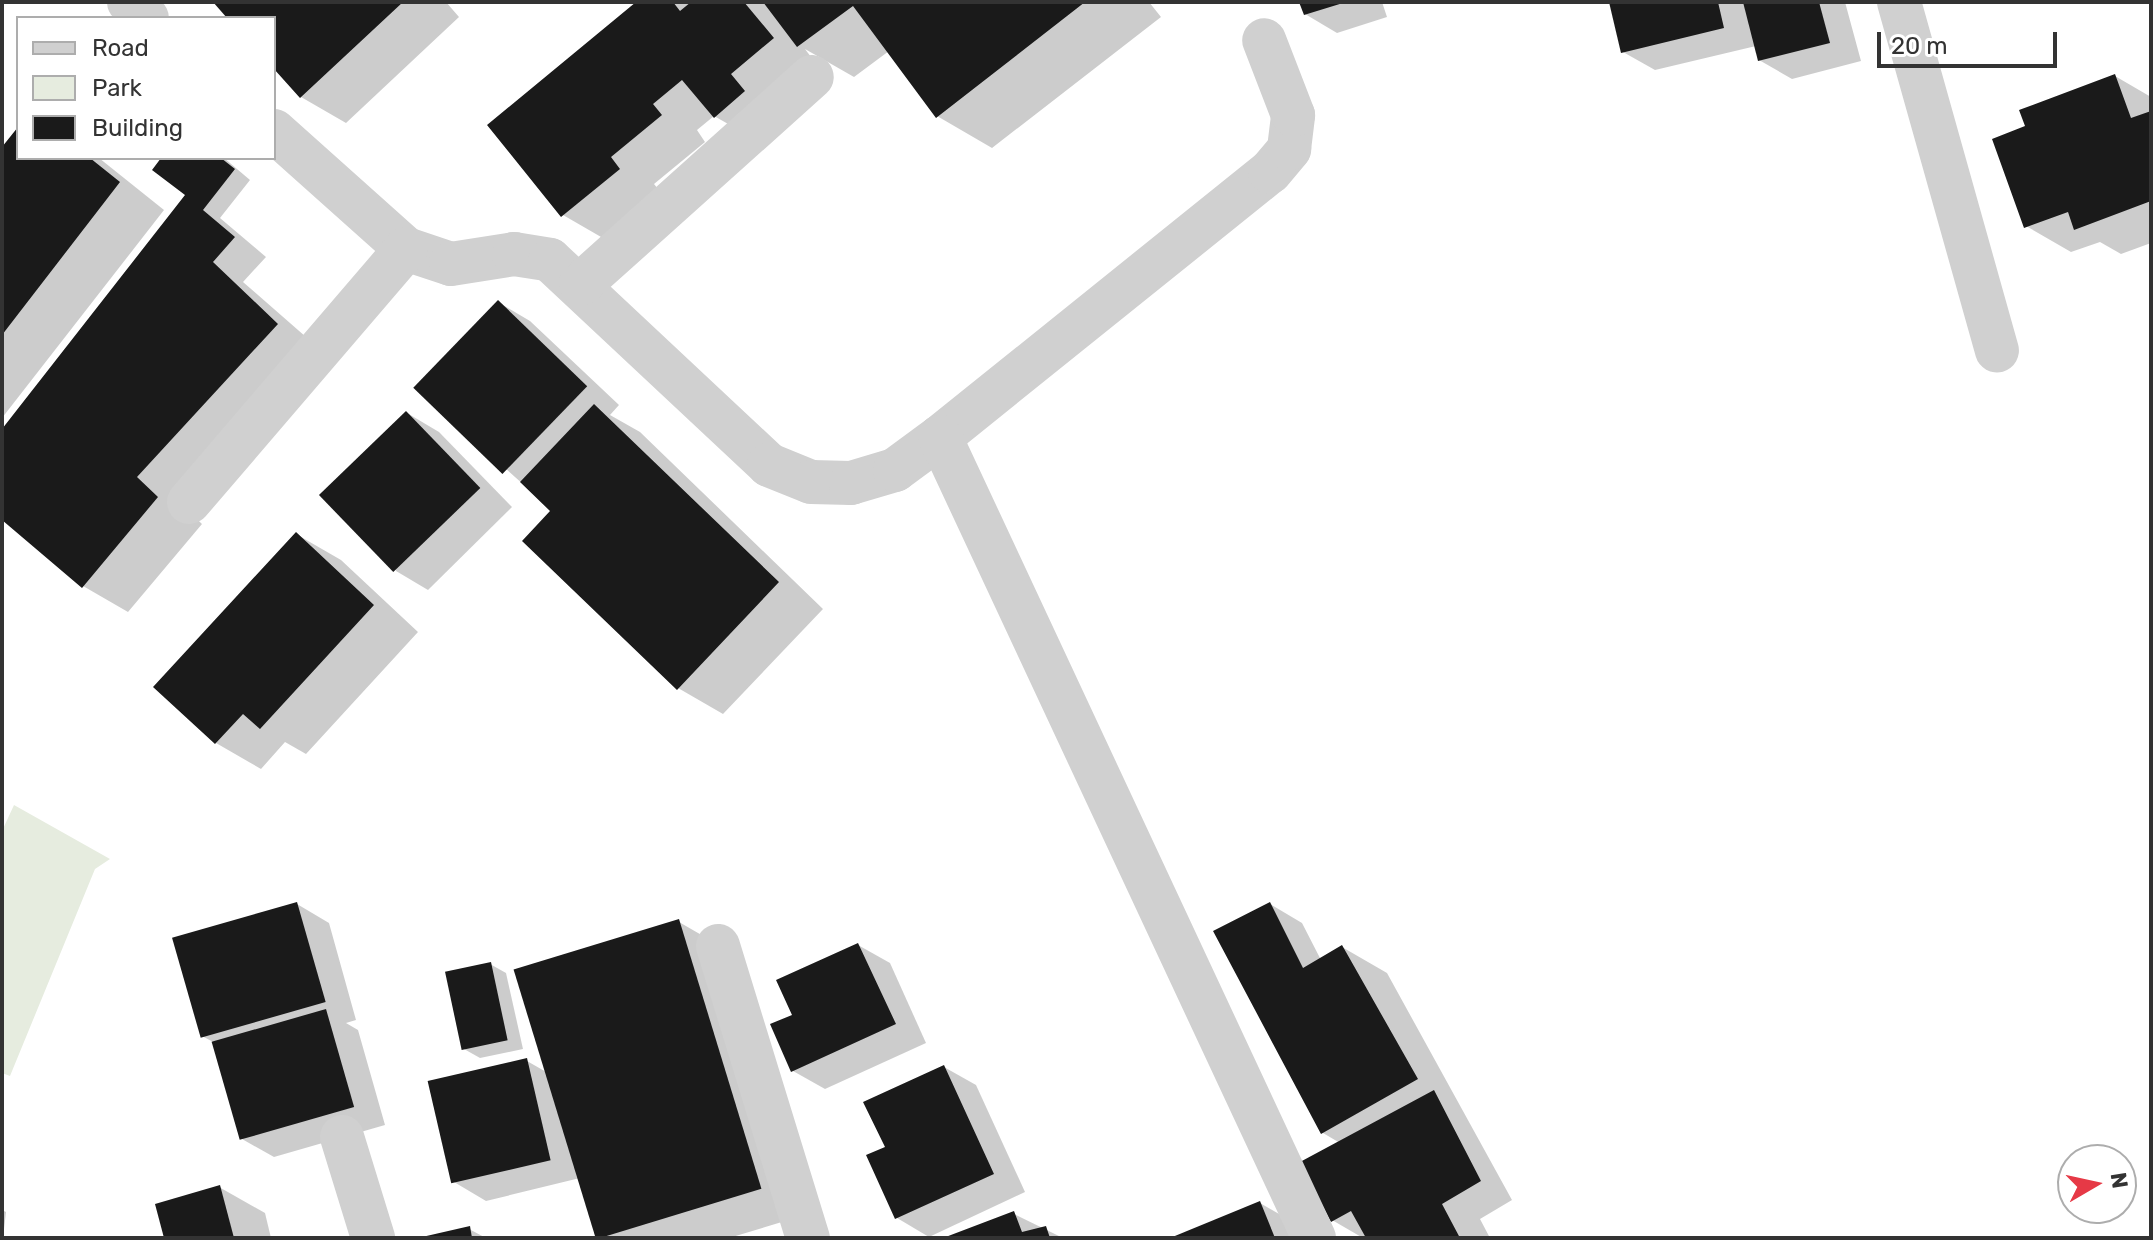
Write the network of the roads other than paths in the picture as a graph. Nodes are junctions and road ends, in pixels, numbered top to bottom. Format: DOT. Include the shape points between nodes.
graph roads {
  1 [pos="129,2"];
  2 [pos="1899,2"];
  3 [pos="145,16"];
  4 [pos="1264,40"];
  5 [pos="812,77"];
  6 [pos="276,133"];
  7 [pos="406,249"];
  8 [pos="581,284"];
  9 [pos="1997,351"];
  10 [pos="940,437"];
  11 [pos="189,502"];
  12 [pos="718,946"];
  13 [pos="342,1137"];
  14 [pos="373,1238"];
  15 [pos="808,1238"];
  16 [pos="1314,1238"];
  1 -- 3 [label="street"];
  2 -- 9 [label="street"];
  4 -- 10 [label="street" via="1293,115 1289,149 1270,172"];
  5 -- 8 [label="street"];
  6 -- 7 [label="street"];
  7 -- 8 [label="street" via="451,264 514,254 550,260"];
  7 -- 11 [label="street"];
  8 -- 10 [label="street" via="769,465 811,482 851,483 895,470"];
  10 -- 16 [label="street"];
  12 -- 15 [label="street"];
  13 -- 14 [label="street"];
}
